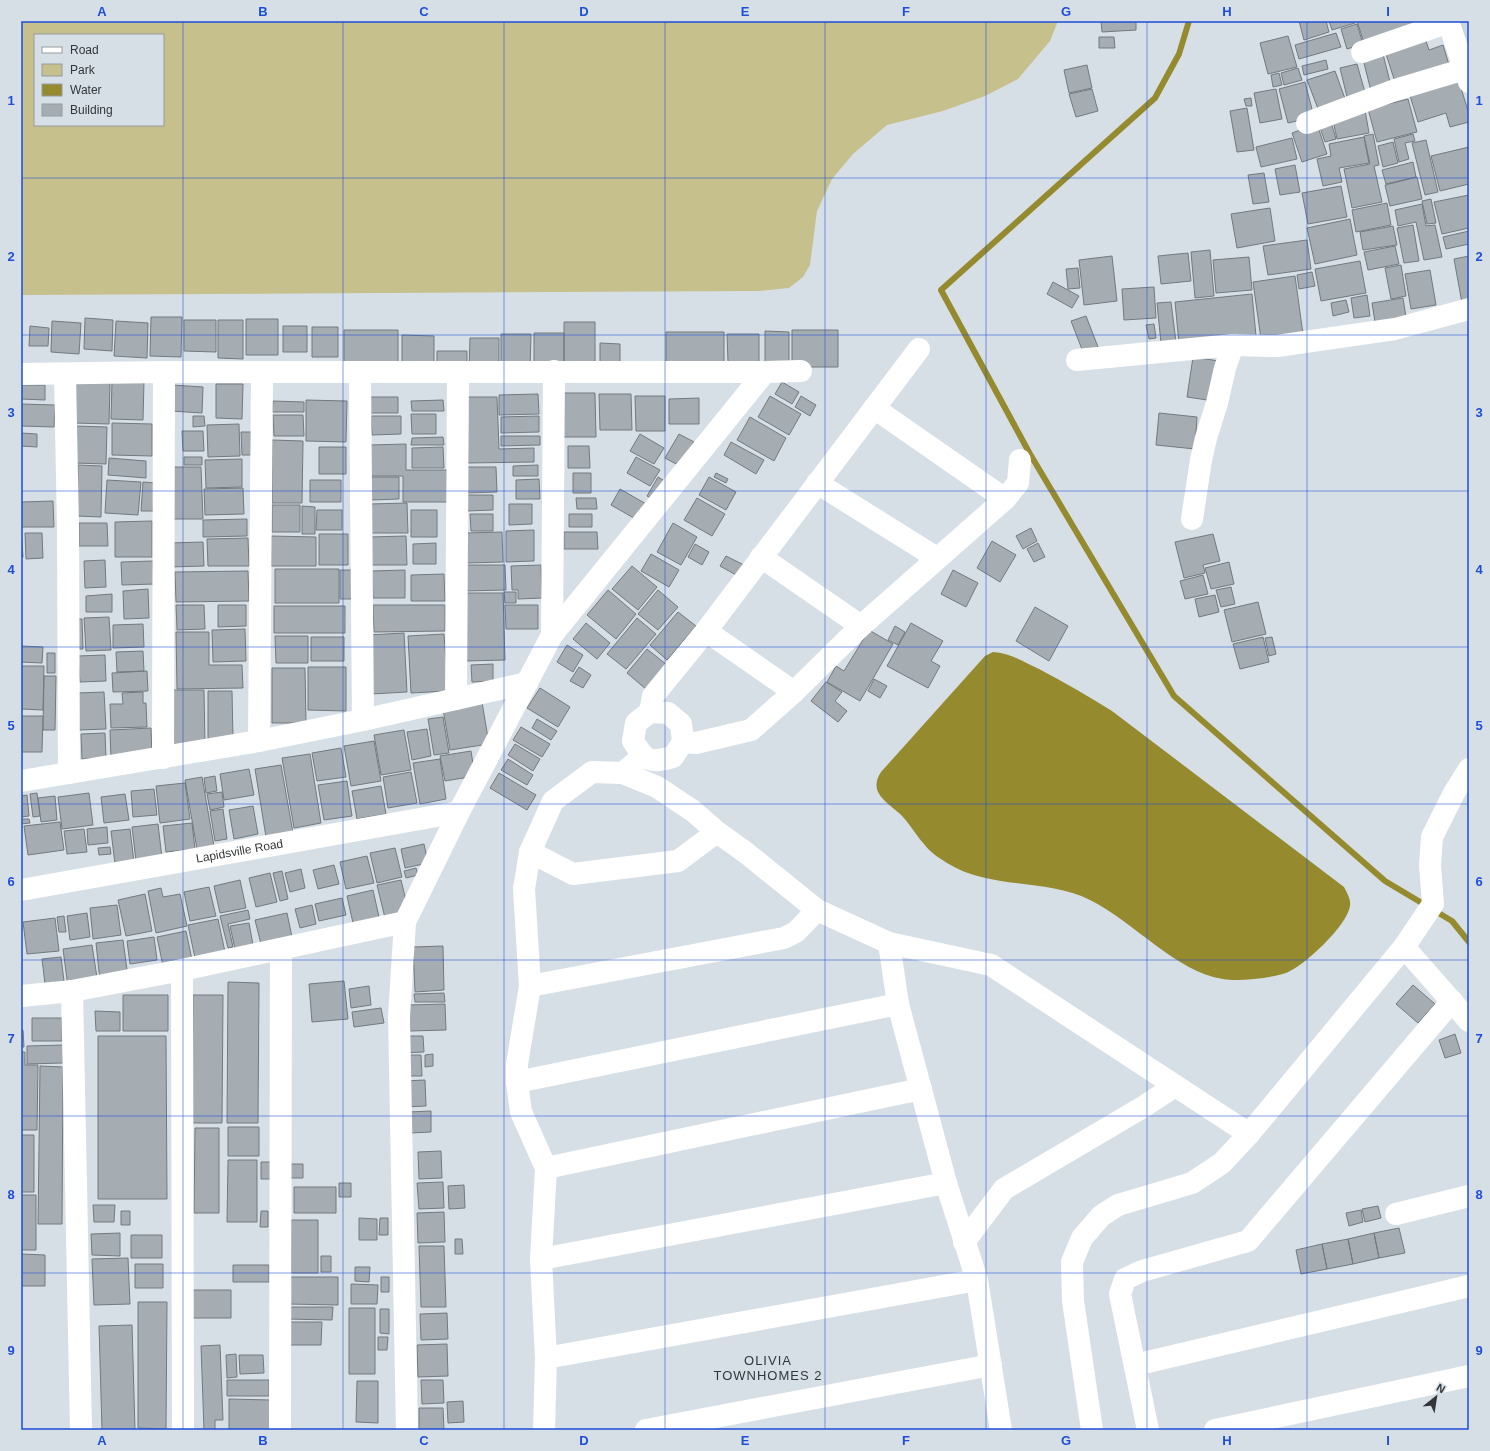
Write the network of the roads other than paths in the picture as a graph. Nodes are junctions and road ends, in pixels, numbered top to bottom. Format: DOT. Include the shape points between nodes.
graph roads {
  1 [pos="1448,21"];
  2 [pos="1362,52"];
  3 [pos="1467,76"];
  4 [pos="1307,123"];
  5 [pos="1469,309"];
  6 [pos="1233,345"];
  7 [pos="919,349"];
  8 [pos="1078,360"];
  9 [pos="801,371"];
  10 [pos="164,372"];
  11 [pos="360,372"];
  12 [pos="554,372"];
  13 [pos="765,372"];
  14 [pos="262,373"];
  15 [pos="458,373"];
  16 [pos="21,374"];
  17 [pos="65,374"];
  18 [pos="874,408"];
  19 [pos="1020,460"];
  20 [pos="817,483"];
  21 [pos="1005,499"];
  22 [pos="1192,519"];
  23 [pos="761,557"];
  24 [pos="937,558"];
  25 [pos="861,626"];
  26 [pos="706,630"];
  27 [pos="552,635"];
  28 [pos="527,682"];
  29 [pos="794,692"];
  30 [pos="456,699"];
  31 [pos="650,712"];
  32 [pos="363,720"];
  33 [pos="259,741"];
  34 [pos="683,742"];
  35 [pos="643,756"];
  36 [pos="163,758"];
  37 [pos="1469,769"];
  38 [pos="69,773"];
  39 [pos="623,773"];
  40 [pos="21,781"];
  41 [pos="458,812"];
  42 [pos="717,832"];
  43 [pos="530,852"];
  44 [pos="21,890"];
  45 [pos="817,910"];
  46 [pos="405,922"];
  47 [pos="1407,942"];
  48 [pos="888,943"];
  49 [pos="281,949"];
  50 [pos="182,970"];
  51 [pos="530,986"];
  52 [pos="72,991"];
  53 [pos="21,996"];
  54 [pos="1452,1001"];
  55 [pos="898,1004"];
  56 [pos="1469,1021"];
  57 [pos="517,1082"];
  58 [pos="1175,1086"];
  59 [pos="921,1088"];
  60 [pos="1249,1134"];
  61 [pos="546,1168"];
  62 [pos="946,1183"];
  63 [pos="1469,1196"];
  64 [pos="1396,1214"];
  65 [pos="964,1242"];
  66 [pos="542,1259"];
  67 [pos="976,1280"];
  68 [pos="1469,1286"];
  69 [pos="546,1358"];
  70 [pos="991,1365"];
  71 [pos="1135,1365"];
  72 [pos="1469,1376"];
  73 [pos="81,1430"];
  74 [pos="183,1430"];
  75 [pos="280,1430"];
  76 [pos="407,1430"];
  77 [pos="544,1430"];
  78 [pos="646,1430"];
  79 [pos="1001,1430"];
  80 [pos="1092,1430"];
  81 [pos="1148,1430"];
  82 [pos="1215,1430"];
  1 -- 2 [label="street"];
  1 -- 3 [label="street"];
  3 -- 4 [label="street" via="1395,90"];
  5 -- 6 [label="street" via="1395,329 1277,346"];
  6 -- 8 [label="street"];
  6 -- 22 [label="street" via="1201,460"];
  7 -- 18 [label="street"];
  9 -- 13 [label="street"];
  10 -- 14 [label="street"];
  10 -- 17 [label="street"];
  10 -- 36 [label="street"];
  11 -- 14 [label="street"];
  11 -- 15 [label="street"];
  11 -- 32 [label="street"];
  12 -- 13 [label="street"];
  12 -- 15 [label="street"];
  12 -- 27 [label="street"];
  13 -- 27 [label="street"];
  14 -- 33 [label="street"];
  15 -- 30 [label="street"];
  16 -- 17 [label="street"];
  17 -- 38 [label="street"];
  18 -- 20 [label="street"];
  18 -- 21 [label="street"];
  19 -- 21 [label="street" via="1018,483"];
  20 -- 23 [label="street"];
  20 -- 24 [label="street"];
  21 -- 24 [label="street"];
  23 -- 25 [label="street"];
  23 -- 26 [label="street"];
  24 -- 25 [label="street"];
  25 -- 29 [label="street"];
  26 -- 29 [label="street"];
  26 -- 31 [label="street" via="653,696"];
  27 -- 28 [label="street"];
  28 -- 30 [label="street"];
  28 -- 41 [label="street"];
  29 -- 34 [label="street" via="751,730 696,743"];
  30 -- 32 [label="street"];
  31 -- 34 [label="street" via="668,713 681,724"];
  31 -- 35 [label="street" via="636,723 635,729 634,741"];
  32 -- 33 [label="street"];
  33 -- 36 [label="street"];
  34 -- 35 [label="street" via="673,757 656,761"];
  35 -- 39 [label="street"];
  36 -- 38 [label="street"];
  37 -- 47 [label="street" via="1454,792 1432,837 1430,865 1433,904"];
  38 -- 40 [label="street"];
  39 -- 42 [label="street" via="657,787 693,811"];
  39 -- 43 [label="street" via="592,772 553,801"];
  41 -- 44 [label="street, Lapidsville Road"];
  41 -- 46 [label="street"];
  42 -- 43 [label="street" via="678,861 573,874"];
  42 -- 45 [label="street"];
  43 -- 51 [label="street" via="524,889"];
  45 -- 48 [label="street"];
  45 -- 51 [label="street" via="796,932 784,938"];
  46 -- 49 [label="street"];
  46 -- 76 [label="street" via="399,1016"];
  47 -- 54 [label="street"];
  47 -- 60 [label="street"];
  48 -- 55 [label="street"];
  48 -- 58 [label="street" via="991,966"];
  49 -- 50 [label="street"];
  49 -- 75 [label="street"];
  50 -- 52 [label="street"];
  50 -- 74 [label="street"];
  51 -- 57 [label="street" via="517,1064"];
  52 -- 53 [label="street"];
  52 -- 73 [label="street"];
  54 -- 56 [label="street"];
  54 -- 71 [label="street" via="1248,1241 1142,1271 1125,1279 1120,1294"];
  55 -- 57 [label="street"];
  55 -- 59 [label="street"];
  57 -- 61 [label="street" via="521,1112"];
  58 -- 60 [label="street"];
  58 -- 65 [label="street" via="1004,1189"];
  59 -- 61 [label="street"];
  59 -- 62 [label="street"];
  60 -- 80 [label="street" via="1222,1162 1192,1183 1118,1205 1100,1216 1082,1238 1072,1262 1073,1301"];
  61 -- 66 [label="street"];
  62 -- 65 [label="street"];
  62 -- 66 [label="street"];
  63 -- 64 [label="street"];
  65 -- 67 [label="street"];
  66 -- 69 [label="street"];
  67 -- 69 [label="street"];
  67 -- 70 [label="street"];
  68 -- 71 [label="street"];
  69 -- 77 [label="street"];
  70 -- 78 [label="street"];
  70 -- 79 [label="street"];
  71 -- 81 [label="street"];
  72 -- 82 [label="street"];
}
